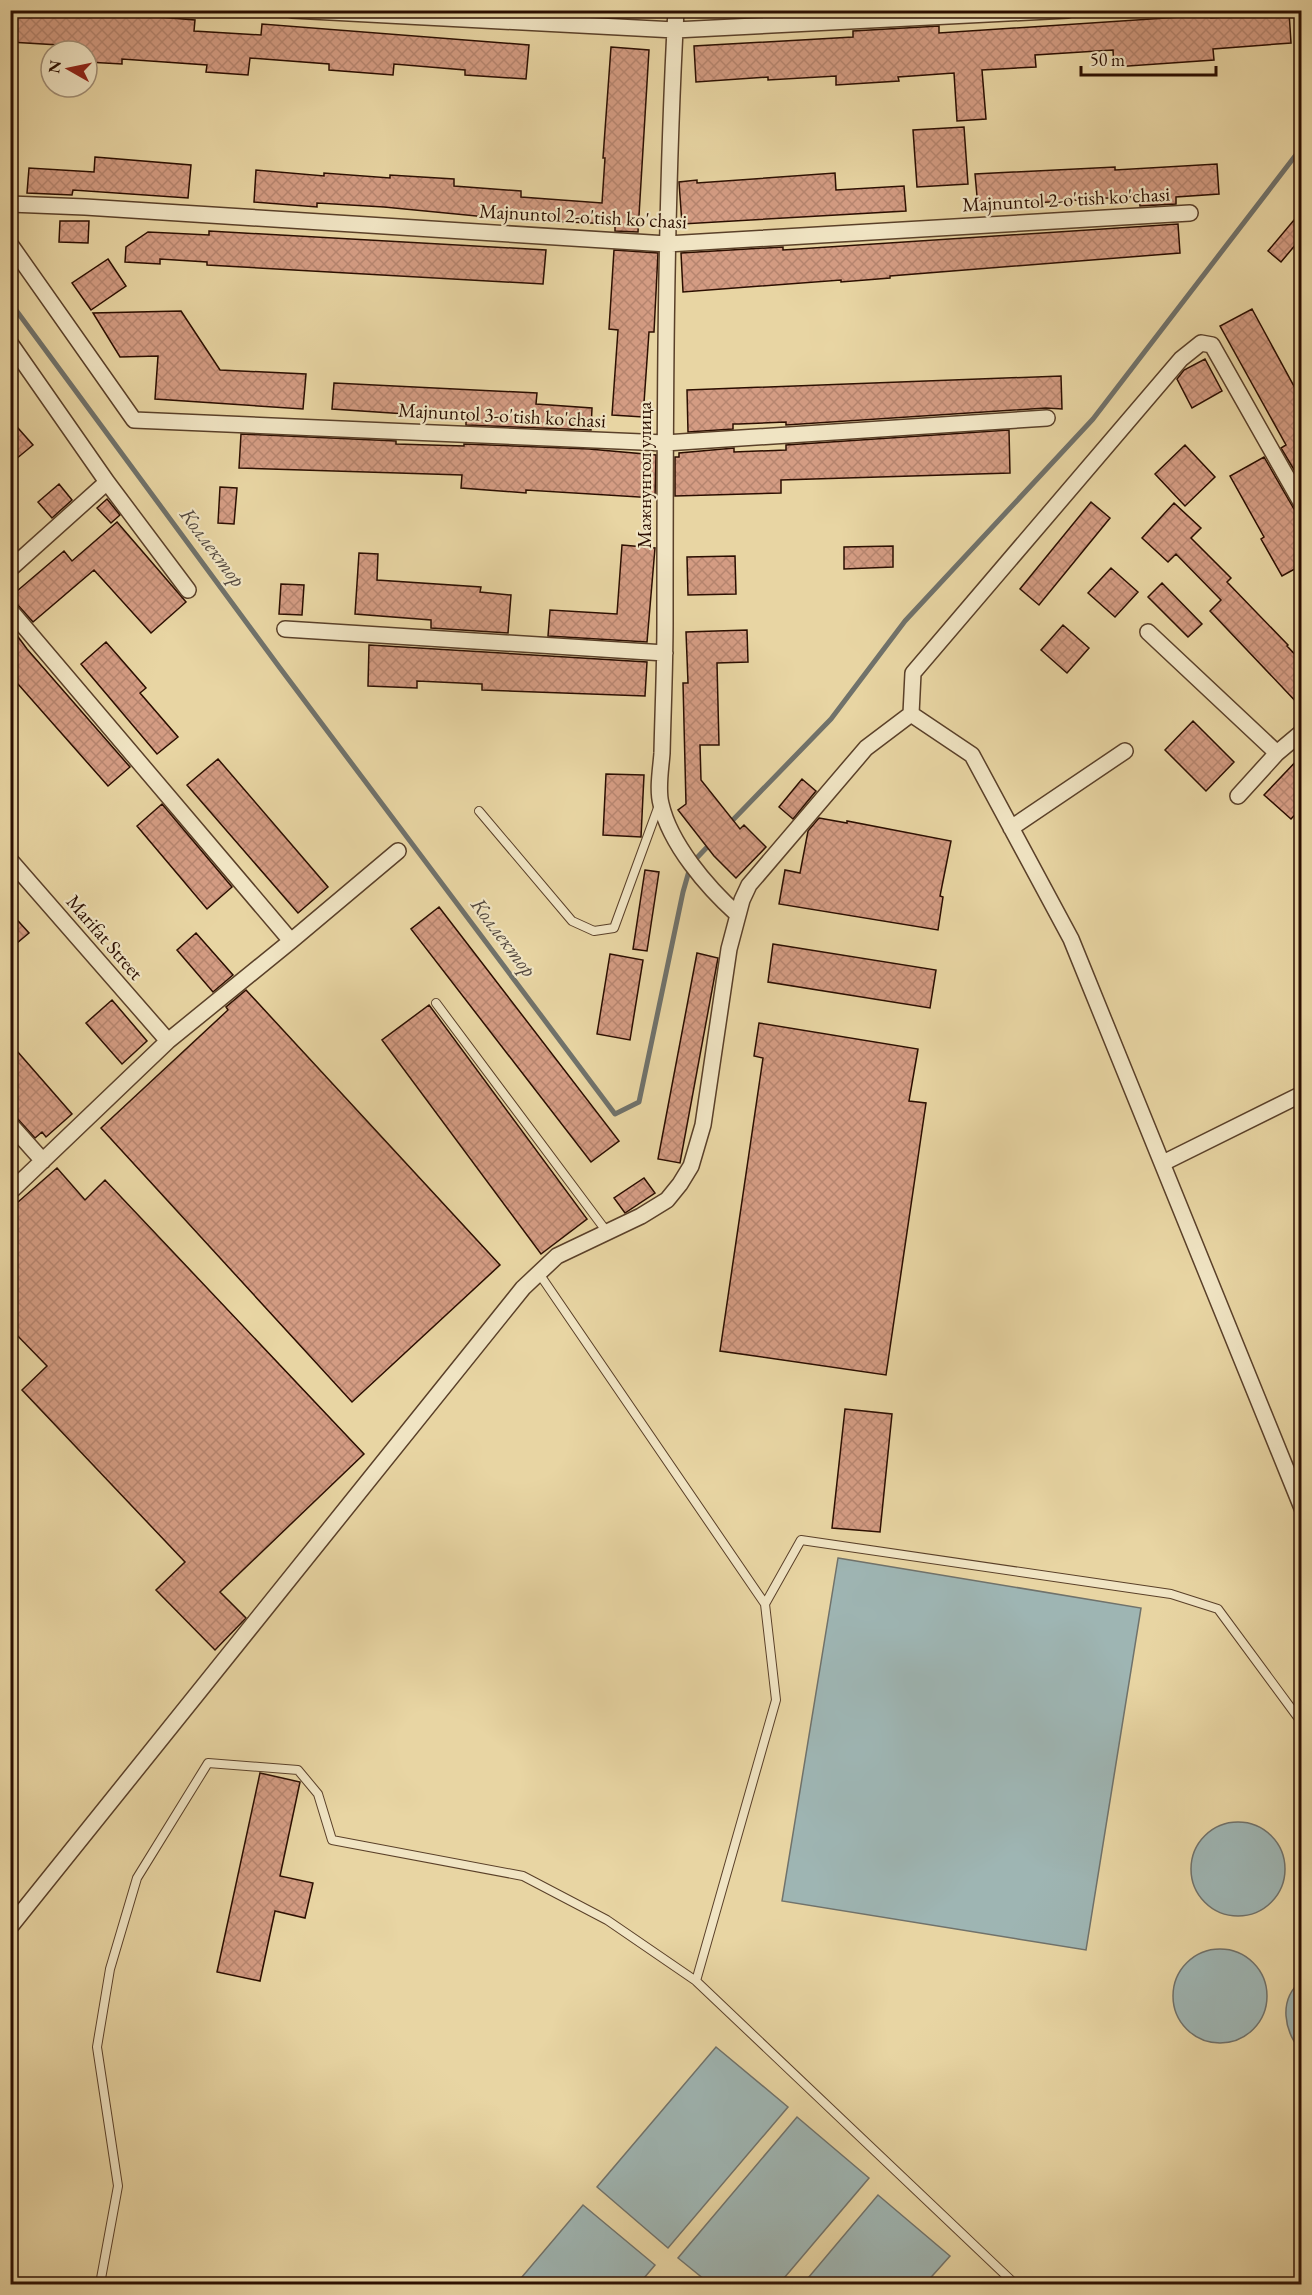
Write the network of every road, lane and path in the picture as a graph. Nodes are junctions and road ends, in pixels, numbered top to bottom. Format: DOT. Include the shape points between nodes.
graph roads {
  1 [pos="292,10"];
  2 [pos="676,10"];
  3 [pos="1068,10"];
  4 [pos="675,30"];
  5 [pos="10,204"];
  6 [pos="1190,213"];
  7 [pos="10,244"];
  8 [pos="667,244"];
  9 [pos="10,344"];
  10 [pos="1047,418"];
  11 [pos="665,443"];
  12 [pos="107,482"];
  13 [pos="1302,504"];
  14 [pos="10,569"];
  15 [pos="188,590"];
  16 [pos="10,610"];
  17 [pos="285,629"];
  18 [pos="1148,632"];
  19 [pos="665,653"];
  20 [pos="911,714"];
  21 [pos="1302,732"];
  22 [pos="1125,750"];
  23 [pos="1276,753"];
  24 [pos="1238,796"];
  25 [pos="660,802"];
  26 [pos="479,811"];
  27 [pos="1011,828"];
  28 [pos="398,851"];
  29 [pos="10,860"];
  30 [pos="736,914"];
  31 [pos="291,941"];
  32 [pos="436,1003"];
  33 [pos="168,1041"];
  34 [pos="1302,1094"];
  35 [pos="10,1124"];
  36 [pos="43,1161"];
  37 [pos="1163,1163"];
  38 [pos="10,1192"];
  39 [pos="607,1232"];
  40 [pos="538,1272"];
  41 [pos="1302,1508"];
  42 [pos="765,1604"];
  43 [pos="1302,1723"];
  44 [pos="10,1927"];
  45 [pos="696,1981"];
  46 [pos="100,2284"];
  47 [pos="1015,2284"];
  1 -- 4 [label="street"];
  2 -- 4 [label="street, Мажнунтол улица"];
  3 -- 4 [label="street"];
  4 -- 8 [label="street, Мажнунтол улица"];
  5 -- 8 [label="street, Majnuntol 2-o'tish ko'chasi"];
  6 -- 8 [label="street, Majnuntol 2-o'tish ko'chasi"];
  7 -- 11 [label="street, Majnuntol 3-o'tish ko'chasi" via="134,420"];
  8 -- 11 [label="street, Мажнунтол улица"];
  9 -- 12 [label="street"];
  10 -- 11 [label="street, Majnuntol 3-o'tish ko'chasi"];
  11 -- 19 [label="street, Мажнунтол улица"];
  12 -- 14 [label="street"];
  12 -- 15 [label="street"];
  13 -- 20 [label="street" via="1212,345 1201,343 1181,359 913,673"];
  16 -- 31 [label="street"];
  17 -- 19 [label="street"];
  18 -- 23 [label="street"];
  19 -- 25 [label="street, Мажнунтол улица"];
  20 -- 27 [label="street" via="972,756"];
  20 -- 30 [label="street" via="866,748 749,885"];
  21 -- 23 [label="street"];
  22 -- 27 [label="street"];
  23 -- 24 [label="street"];
  25 -- 26 [label="lane" via="614,928 594,931 572,921"];
  25 -- 30 [label="street, Мажнунтол улица" via="669,827 692,863 713,893"];
  27 -- 37 [label="street" via="1071,939"];
  28 -- 31 [label="street"];
  29 -- 33 [label="street, Marifat Street"];
  30 -- 39 [label="street" via="703,1125 691,1166 667,1200"];
  31 -- 33 [label="street"];
  32 -- 39 [label="lane"];
  33 -- 36 [label="street"];
  34 -- 37 [label="street"];
  35 -- 36 [label="street"];
  36 -- 38 [label="street"];
  37 -- 41 [label="street"];
  39 -- 40 [label="street" via="558,1256"];
  40 -- 42 [label="lane"];
  40 -- 44 [label="street"];
  42 -- 43 [label="lane" via="801,1540 1171,1594 1218,1609"];
  42 -- 45 [label="lane" via="776,1700"];
  45 -- 46 [label="lane" via="607,1920 523,1876 332,1840 318,1794 298,1770 208,1763 138,1878 110,1970 97,2047 118,2186"];
  45 -- 47 [label="lane"];
}
